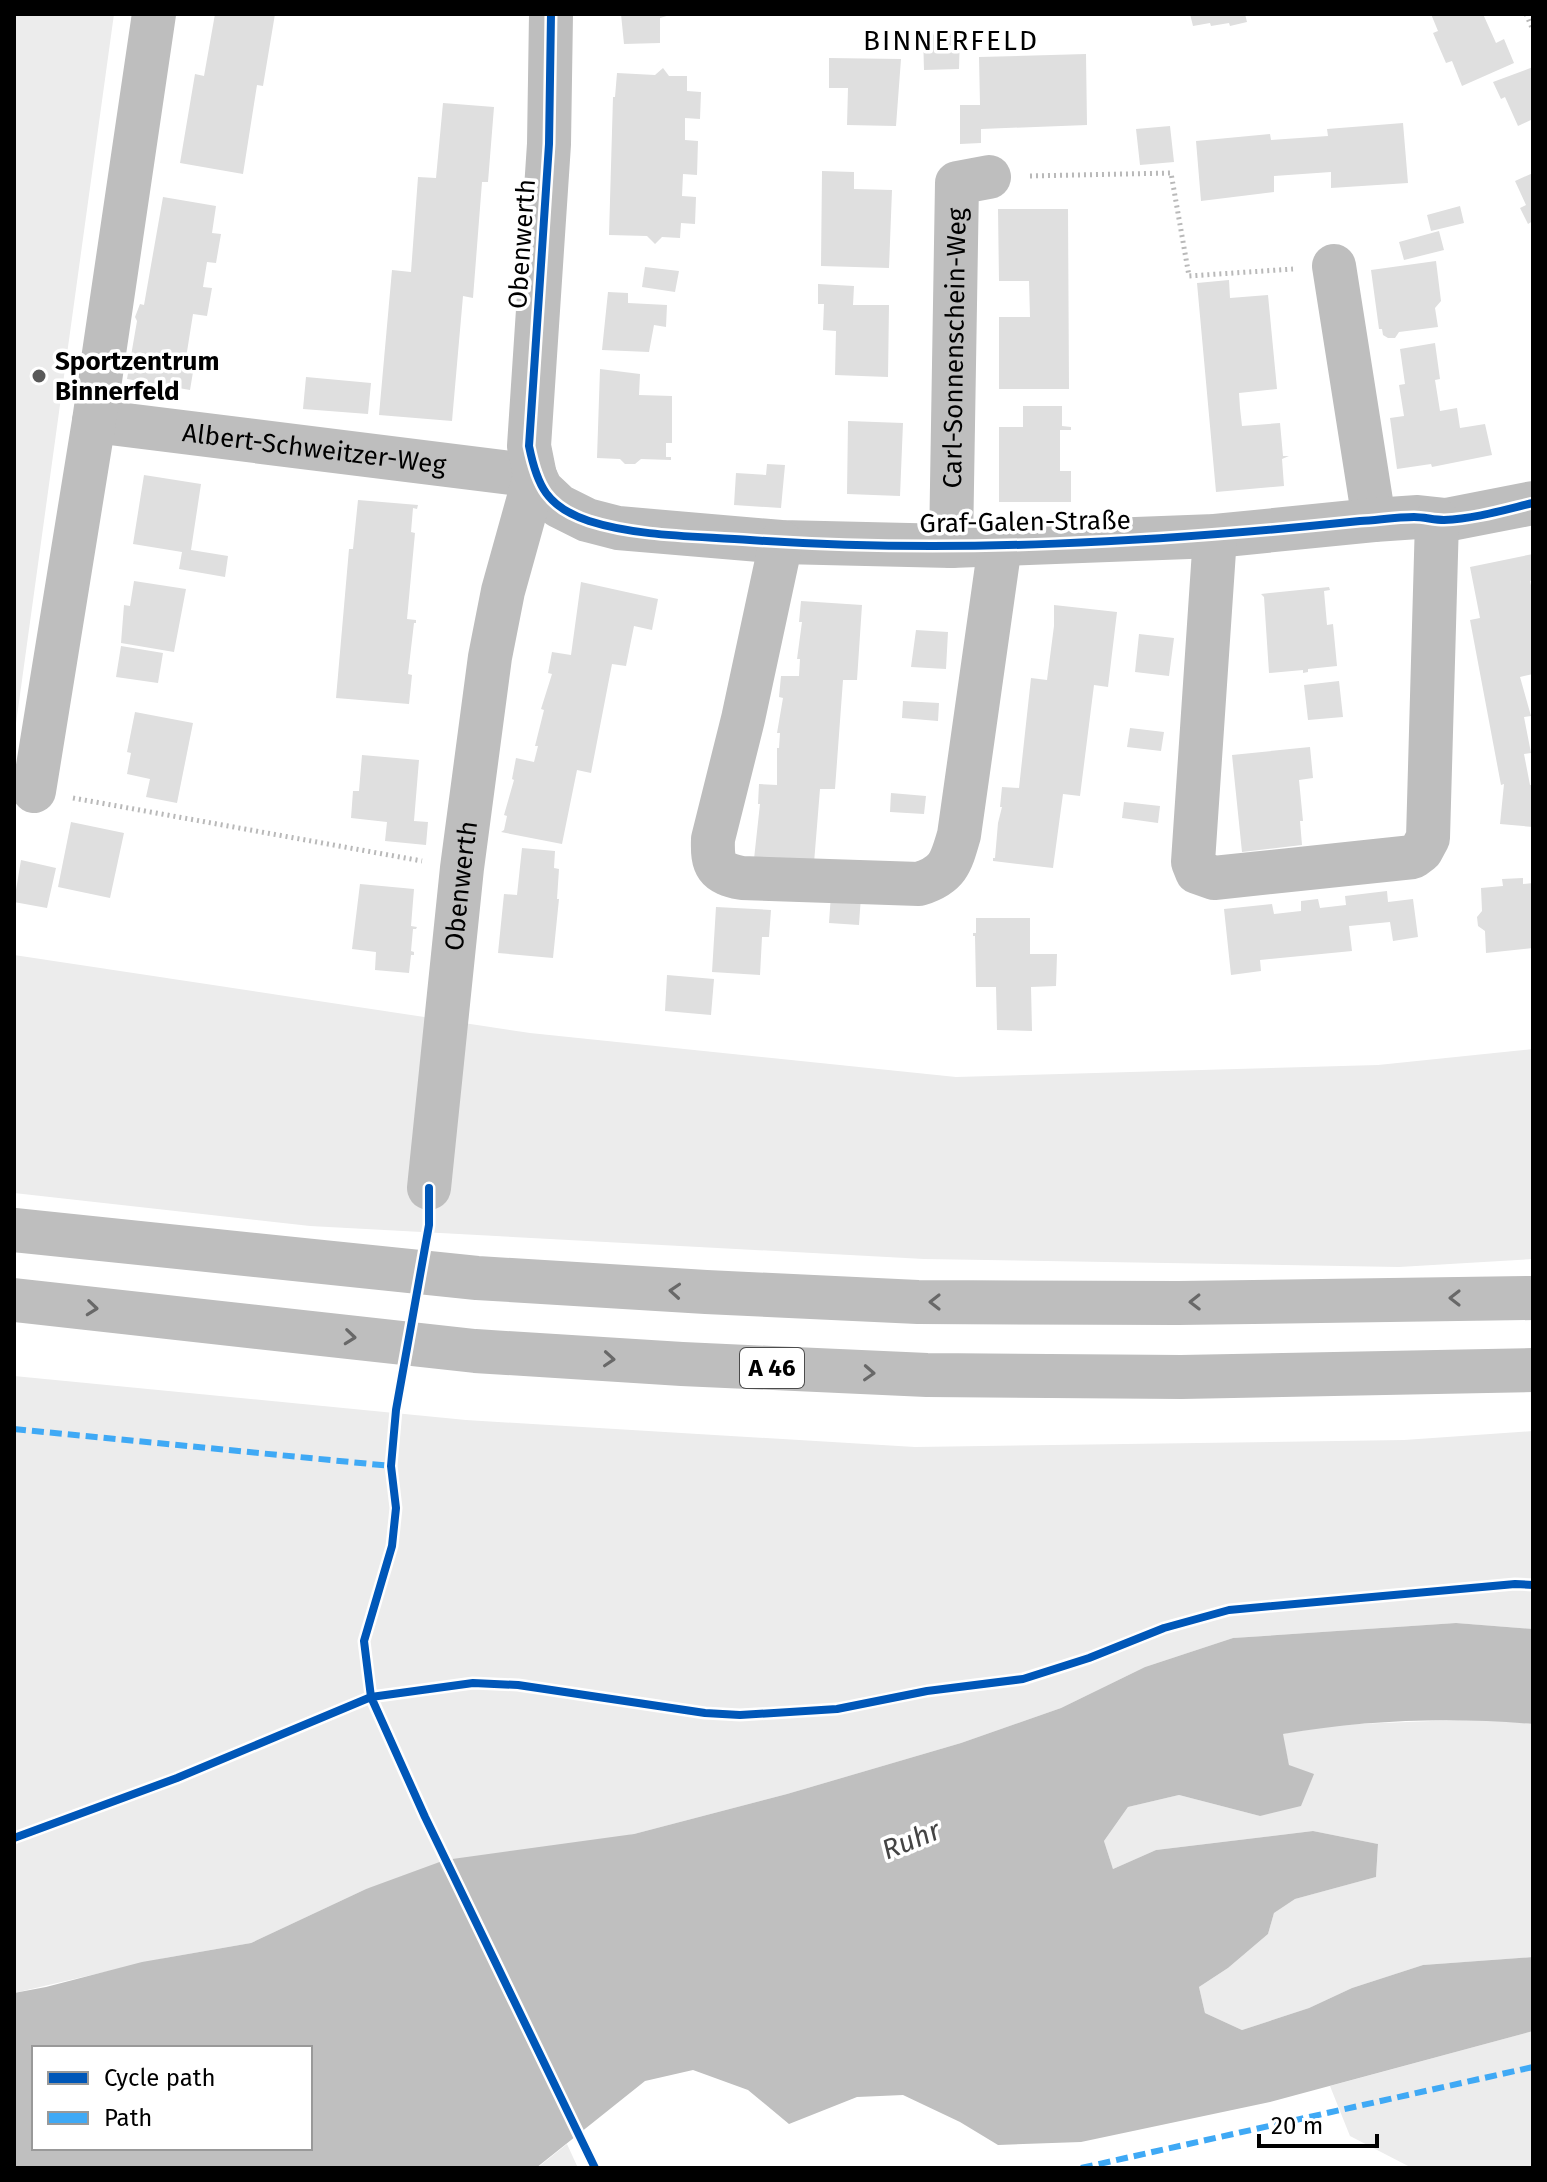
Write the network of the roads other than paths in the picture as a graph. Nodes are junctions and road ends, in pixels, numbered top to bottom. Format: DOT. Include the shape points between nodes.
graph roads {
  1 [pos="154,14"];
  2 [pos="551,14"];
  3 [pos="989,177"];
  4 [pos="1334,266"];
  5 [pos="94,421"];
  6 [pos="535,476"];
  7 [pos="1533,503"];
  8 [pos="1374,520"];
  9 [pos="1437,520"];
  10 [pos="1215,536"];
  11 [pos="781,542"];
  12 [pos="1000,545"];
  13 [pos="951,546"];
  14 [pos="34,791"];
  15 [pos="429,1188"];
  16 [pos="14,1230"];
  17 [pos="1533,1298"];
  18 [pos="14,1300"];
  19 [pos="1533,1370"];
  1 -- 5 [label="main road"];
  2 -- 6 [label="main road, Obenwerth" via="549,144 529,446"];
  3 -- 13 [label="main road, Carl-Sonnenschein-Weg" via="957,183"];
  4 -- 8 [label="main road"];
  5 -- 6 [label="main road, Albert-Schweitzer-Weg"];
  5 -- 14 [label="main road"];
  6 -- 11 [label="main road, Graf-Galen-Straße" via="559,506 587,520 644,531"];
  6 -- 15 [label="main road, Obenwerth" via="490,657"];
  7 -- 9 [label="main road, Graf-Galen-Straße"];
  8 -- 9 [label="main road, Graf-Galen-Straße"];
  8 -- 10 [label="main road, Graf-Galen-Straße"];
  9 -- 10 [label="main road" via="1425,845 1413,857 1214,878 1197,872 1193,862"];
  10 -- 12 [label="main road, Graf-Galen-Straße"];
  11 -- 12 [label="main road, Graf-Galen-Straße" via="713,839 717,869 742,878 919,884 937,879 946,869 959,835"];
  11 -- 13 [label="main road, Graf-Galen-Straße"];
  12 -- 13 [label="main road, Graf-Galen-Straße"];
  17 -- 16 [label="main road, one-way" via="1132,1303 797,1297 477,1278"];
  18 -- 19 [label="main road, A 46, one-way" via="475,1351 698,1365 927,1375 1181,1377"];
}
